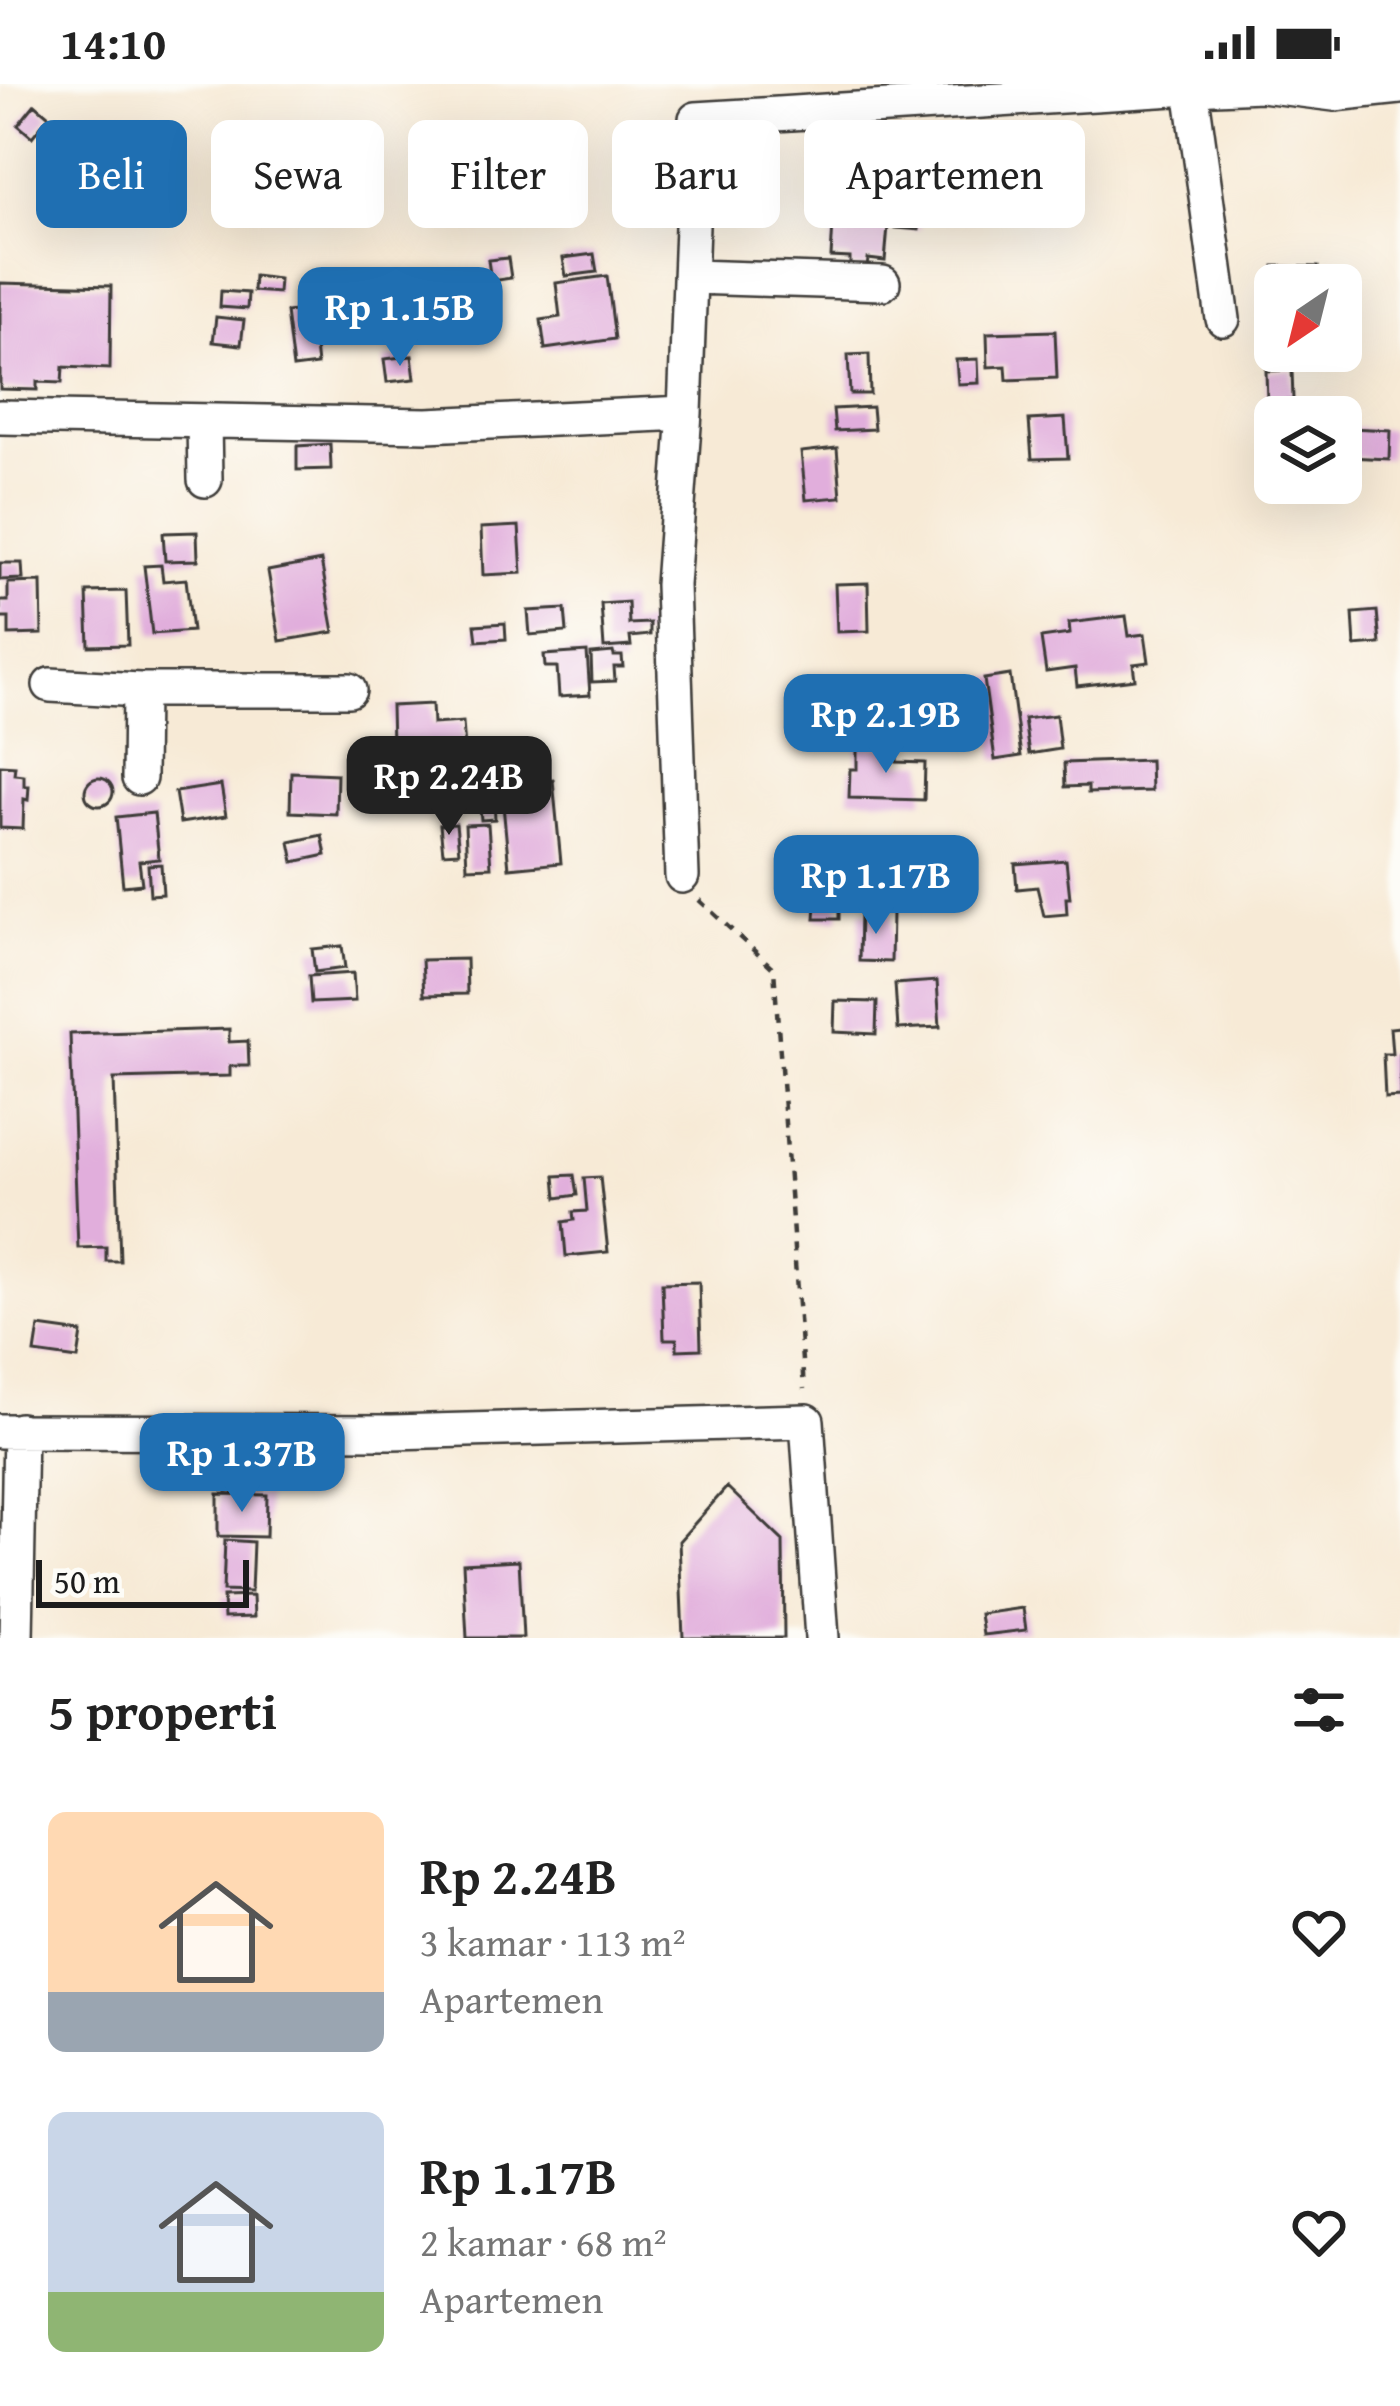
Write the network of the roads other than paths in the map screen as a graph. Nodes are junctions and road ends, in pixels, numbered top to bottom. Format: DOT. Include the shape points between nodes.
graph roads {
  1 [pos="1400,86"];
  2 [pos="1191,88"];
  3 [pos="692,277"];
  4 [pos="884,283"];
  5 [pos="1222,319"];
  6 [pos="686,413"];
  7 [pos="0,417"];
  8 [pos="204,421"];
  9 [pos="205,481"];
  10 [pos="50,685"];
  11 [pos="140,690"];
  12 [pos="349,690"];
  13 [pos="140,778"];
  14 [pos="682,876"];
  15 [pos="10,1430"];
  16 [pos="16,1638"];
  17 [pos="822,1638"];
  1 -- 2 [label="street" via="1334,94"];
  2 -- 3 [label="street" via="695,119"];
  2 -- 5 [label="street"];
  3 -- 4 [label="street"];
  3 -- 6 [label="street"];
  6 -- 8 [label="street" via="427,424"];
  6 -- 14 [label="street" via="672,585"];
  7 -- 8 [label="street"];
  8 -- 9 [label="street"];
  10 -- 11 [label="street"];
  11 -- 12 [label="street"];
  11 -- 13 [label="street"];
  15 -- 16 [label="street"];
  15 -- 17 [label="street" via="392,1432 807,1421"];
}
